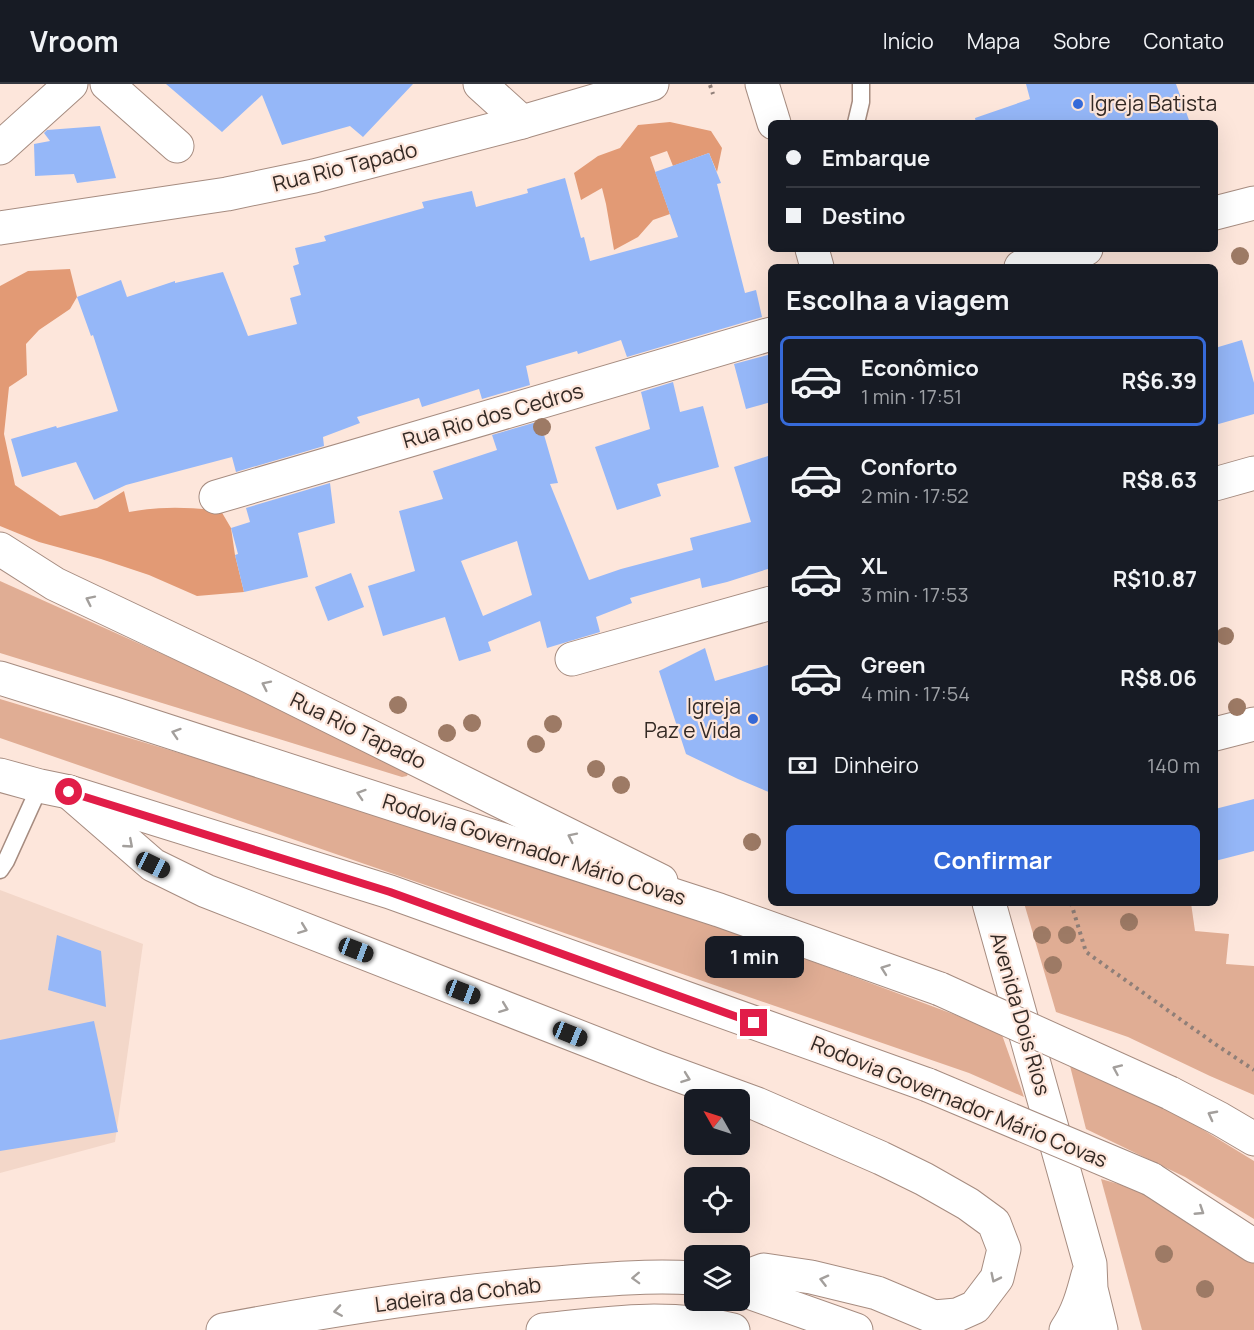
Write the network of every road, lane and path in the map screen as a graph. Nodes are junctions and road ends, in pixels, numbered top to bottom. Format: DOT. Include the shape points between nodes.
graph roads {
  1 [pos="71,84"];
  2 [pos="107,84"];
  3 [pos="480,84"];
  4 [pos="652,84"];
  5 [pos="762,84"];
  6 [pos="861,84"];
  7 [pos="710,85"];
  8 [pos="713,94"];
  9 [pos="773,120"];
  10 [pos="857,120"];
  11 [pos="522,122"];
  12 [pos="177,146"];
  13 [pos="0,148"];
  14 [pos="1254,203"];
  15 [pos="1218,212"];
  16 [pos="32,224"];
  17 [pos="0,228"];
  18 [pos="0,243"];
  19 [pos="1075,252"];
  20 [pos="1032,264"];
  21 [pos="768,335"];
  22 [pos="1254,473"];
  23 [pos="1218,483"];
  24 [pos="216,497"];
  25 [pos="0,549"];
  26 [pos="768,604"];
  27 [pos="572,659"];
  28 [pos="0,678"];
  29 [pos="1254,724"];
  30 [pos="1218,733"];
  31 [pos="0,775"];
  32 [pos="54,789"];
  33 [pos="0,870"];
  34 [pos="990,906"];
  35 [pos="1072,906"];
  36 [pos="719,909"];
  37 [pos="1254,1070"];
  38 [pos="1254,1139"];
  39 [pos="1254,1246"];
  40 [pos="1090,1264"];
  41 [pos="750,1275"];
  42 [pos="684,1278"];
  43 [pos="750,1293"];
  44 [pos="223,1330"];
  45 [pos="543,1330"];
  46 [pos="734,1330"];
  47 [pos="856,1330"];
  48 [pos="1066,1330"];
  49 [pos="1101,1330"];
  50 [pos="1114,1330"];
  1 -- 13 [label="main road"];
  2 -- 12 [label="main road"];
  3 -- 11 [label="main road"];
  4 -- 11 [label="main road, Rua Rio Tapado"];
  5 -- 9 [label="main road"];
  6 -- 10 [label="lane"];
  7 -- 8 [label="path"];
  11 -- 16 [label="main road, Rua Rio Tapado" via="314,176"];
  14 -- 15 [label="main road"];
  16 -- 17 [label="main road, Rua Rio Tapado"];
  16 -- 18 [label="main road, Rua Rio Tapado"];
  19 -- 20 [label="main road"];
  21 -- 24 [label="main road, Rua Rio dos Cedros"];
  22 -- 23 [label="main road"];
  36 -- 25 [label="main road, Rua Rio Tapado, one-way" via="55,584"];
  26 -- 27 [label="main road"];
  36 -- 28 [label="main road, Rodovia Governador Mário Covas, one-way"];
  29 -- 30 [label="main road"];
  31 -- 32 [label="main road, Rodovia Governador Mário Covas"];
  32 -- 33 [label="lane"];
  32 -- 39 [label="main road, Rodovia Governador Mário Covas, one-way, bridge" via="390,892 928,1085 1151,1179"];
  32 -- 41 [label="main road, one-way" via="153,865 206,891 757,1104 880,1158 933,1184 994,1223 1004,1249 997,1278 975,1307 957,1315 934,1317 877,1293 811,1277 764,1269"];
  34 -- 40 [label="main road, Avenida Dois Rios"];
  35 -- 37 [label="path" via="1086,952"];
  38 -- 36 [label="main road, Rodovia Governador Mário Covas, one-way, bridge" via="1170,1093 940,989"];
  40 -- 48 [label="main road" via="1080,1303"];
  40 -- 49 [label="main road, Avenida Dois Rios" via="1091,1289"];
  40 -- 50 [label="main road, Avenida Dois Rios" via="1103,1286"];
  42 -- 44 [label="main road, Ladeira da Cohab, one-way" via="626,1278 454,1293"];
  43 -- 47 [label="main road"];
  45 -- 46 [label="main road" via="627,1321 676,1321"];
}
